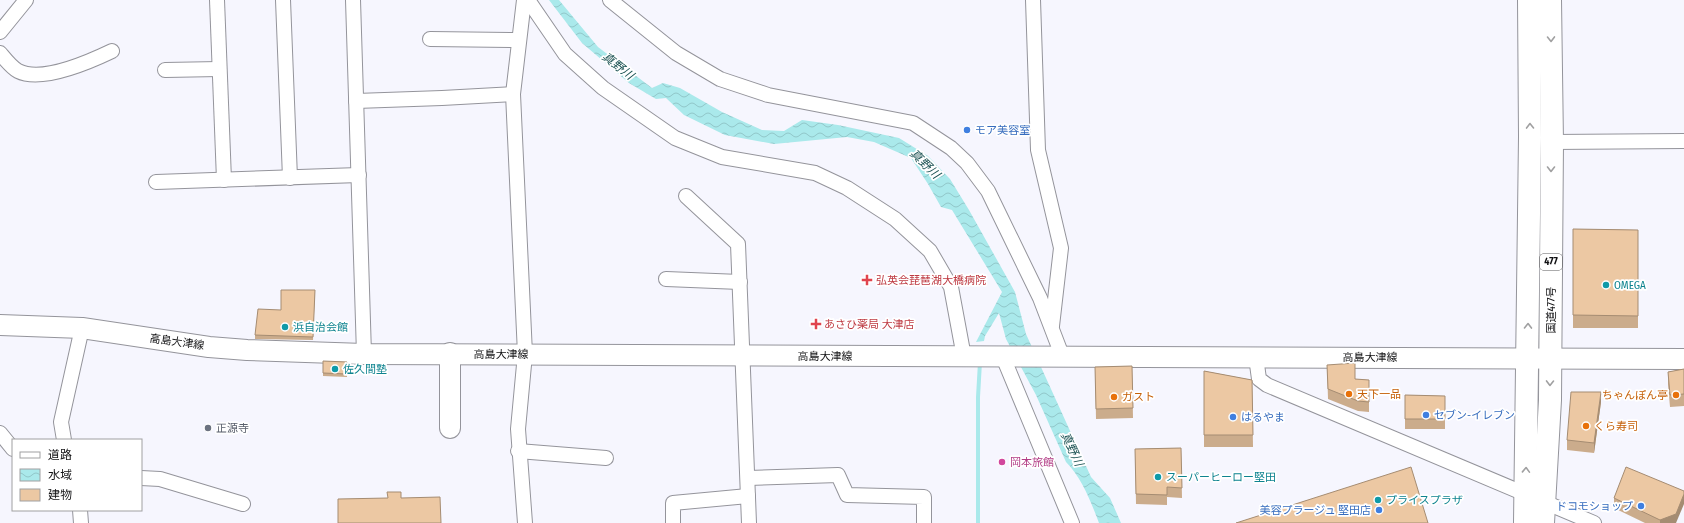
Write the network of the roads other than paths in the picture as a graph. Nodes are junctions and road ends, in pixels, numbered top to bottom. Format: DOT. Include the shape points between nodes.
graph roads {
  1 [pos="26,0"];
  2 [pos="217,0"];
  3 [pos="284,0"];
  4 [pos="353,0"];
  5 [pos="524,0"];
  6 [pos="528,0"];
  7 [pos="610,0"];
  8 [pos="1033,0"];
  9 [pos="1529,0"];
  10 [pos="1550,0"];
  11 [pos="0,32"];
  12 [pos="430,39"];
  13 [pos="519,40"];
  14 [pos="112,51"];
  15 [pos="0,53"];
  16 [pos="219,68"];
  17 [pos="166,70"];
  18 [pos="513,94"];
  19 [pos="356,100"];
  20 [pos="1684,141"];
  21 [pos="1552,142"];
  22 [pos="358,176"];
  23 [pos="290,178"];
  24 [pos="224,180"];
  25 [pos="156,182"];
  26 [pos="686,196"];
  27 [pos="666,279"];
  28 [pos="740,282"];
  29 [pos="0,325"];
  30 [pos="82,328"];
  31 [pos="1051,328"];
  32 [pos="450,353"];
  33 [pos="364,354"];
  34 [pos="526,354"];
  35 [pos="743,356"];
  36 [pos="1003,357"];
  37 [pos="1256,357"];
  38 [pos="1527,357"];
  39 [pos="1550,357"];
  40 [pos="964,358"];
  41 [pos="1059,358"];
  42 [pos="1684,359"];
  43 [pos="450,428"];
  44 [pos="0,433"];
  45 [pos="64,439"];
  46 [pos="12,448"];
  47 [pos="518,451"];
  48 [pos="606,458"];
  49 [pos="142,478"];
  50 [pos="748,478"];
  51 [pos="748,496"];
  52 [pos="1534,497"];
  53 [pos="243,504"];
  54 [pos="80,511"];
  55 [pos="81,523"];
  56 [pos="526,523"];
  57 [pos="673,523"];
  58 [pos="749,523"];
  59 [pos="924,523"];
  60 [pos="1072,523"];
  61 [pos="1525,523"];
  62 [pos="1543,523"];
  63 [pos="1594,523"];
  1 -- 11 [label="street"];
  2 -- 16 [label="street"];
  3 -- 23 [label="street"];
  4 -- 19 [label="street"];
  5 -- 13 [label="street"];
  6 -- 40 [label="street" via="565,54 602,88 675,138 722,157 815,173 847,188 895,219 930,251 951,287"];
  7 -- 31 [label="street" via="676,53 720,79 768,95 913,123 951,148 988,191 1040,298"];
  8 -- 31 [label="street" via="1038,150 1061,248"];
  38 -- 9 [label="highway, 国道477号 / 477, one-way"];
  10 -- 21 [label="highway, 国道477号 / 477, one-way"];
  12 -- 13 [label="street"];
  13 -- 18 [label="street"];
  14 -- 15 [label="street" via="87,63 29,75 17,70"];
  16 -- 17 [label="street"];
  16 -- 24 [label="street"];
  18 -- 19 [label="street"];
  18 -- 34 [label="street"];
  19 -- 22 [label="street"];
  20 -- 21 [label="street"];
  21 -- 39 [label="highway, 国道477号 / 477, one-way"];
  22 -- 23 [label="street"];
  22 -- 33 [label="street"];
  23 -- 24 [label="street"];
  24 -- 25 [label="street"];
  26 -- 28 [label="street" via="738,244"];
  27 -- 28 [label="street"];
  28 -- 35 [label="street"];
  29 -- 30 [label="main road, 高島大津線"];
  30 -- 33 [label="main road, 高島大津線" via="209,347"];
  30 -- 45 [label="street" via="61,422"];
  31 -- 41 [label="street"];
  32 -- 33 [label="main road, 高島大津線"];
  32 -- 34 [label="main road, 高島大津線"];
  32 -- 43 [label="main road"];
  34 -- 35 [label="main road, 高島大津線"];
  34 -- 47 [label="street"];
  35 -- 40 [label="main road, 高島大津線"];
  35 -- 50 [label="street"];
  36 -- 40 [label="main road, 高島大津線"];
  36 -- 41 [label="main road, 高島大津線"];
  36 -- 60 [label="street"];
  37 -- 38 [label="main road, 高島大津線"];
  37 -- 41 [label="main road, 高島大津線"];
  37 -- 52 [label="street" via="1259,379 1266,386"];
  38 -- 39 [label="main road, 高島大津線"];
  52 -- 38 [label="highway, 国道477号 / 477, one-way"];
  39 -- 42 [label="main road, 高島大津線"];
  39 -- 52 [label="highway, 国道477号 / 477, one-way" via="1550,400"];
  44 -- 46 [label="street"];
  47 -- 48 [label="street"];
  47 -- 56 [label="street"];
  49 -- 53 [label="street" via="160,479"];
  50 -- 51 [label="street"];
  50 -- 59 [label="street" via="838,475 847,494 924,497"];
  51 -- 57 [label="street" via="673,503"];
  51 -- 58 [label="street"];
  52 -- 61 [label="highway, 国道477号 / 477"];
  52 -- 62 [label="highway, 国道477号 / 477"];
  52 -- 63 [label="street"];
  54 -- 55 [label="street"];
}
